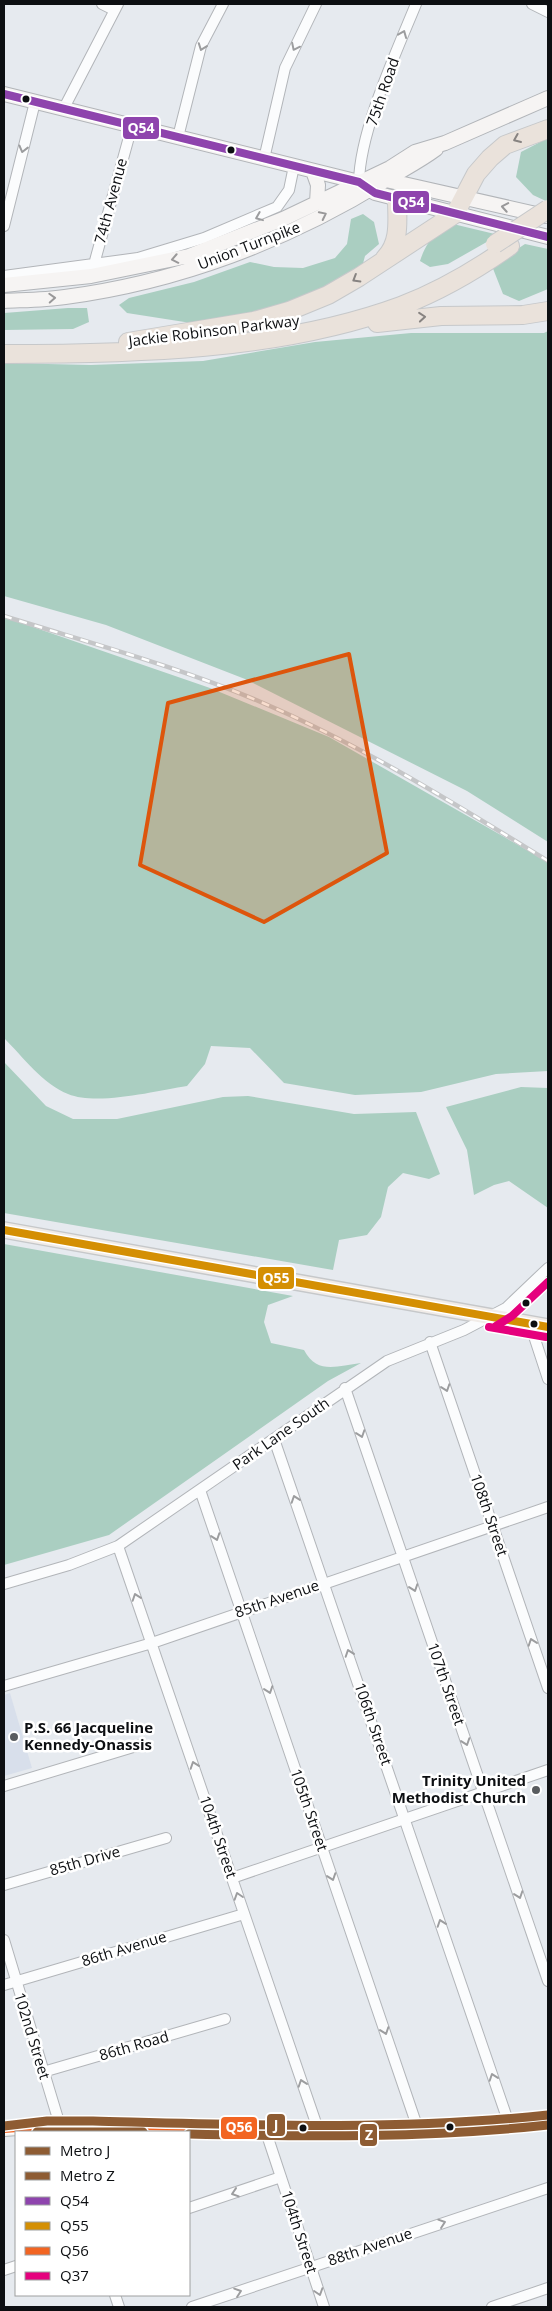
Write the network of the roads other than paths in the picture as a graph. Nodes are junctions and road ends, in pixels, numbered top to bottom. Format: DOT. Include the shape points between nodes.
graph roads {
  1 [pos="102,4"];
  2 [pos="223,4"];
  3 [pos="316,4"];
  4 [pos="416,4"];
  5 [pos="532,4"];
  6 [pos="116,7"];
  7 [pos="548,12"];
  8 [pos="4,94"];
  9 [pos="548,98"];
  10 [pos="35,102"];
  11 [pos="64,108"];
  12 [pos="132,126"];
  13 [pos="548,129"];
  14 [pos="178,137"];
  15 [pos="445,143"];
  16 [pos="264,159"];
  17 [pos="294,166"];
  18 [pos="313,171"];
  19 [pos="386,180"];
  20 [pos="364,186"];
  21 [pos="405,201"];
  22 [pos="317,202"];
  23 [pos="460,207"];
  24 [pos="548,209"];
  25 [pos="548,217"];
  26 [pos="548,222"];
  27 [pos="4,226"];
  28 [pos="548,237"];
  29 [pos="503,245"];
  30 [pos="380,263"];
  31 [pos="93,270"];
  32 [pos="4,276"];
  33 [pos="4,285"];
  34 [pos="4,301"];
  35 [pos="548,311"];
  36 [pos="322,327"];
  37 [pos="128,342"];
  38 [pos="4,347"];
  39 [pos="4,354"];
  40 [pos="4,1230"];
  41 [pos="548,1268"];
  42 [pos="491,1317"];
  43 [pos="530,1324"];
  44 [pos="548,1327"];
  45 [pos="430,1342"];
  46 [pos="548,1379"];
  47 [pos="345,1388"];
  48 [pos="274,1439"];
  49 [pos="200,1490"];
  50 [pos="548,1507"];
  51 [pos="493,1526"];
  52 [pos="118,1546"];
  53 [pos="403,1556"];
  54 [pos="325,1583"];
  55 [pos="4,1584"];
  56 [pos="242,1611"];
  57 [pos="152,1643"];
  58 [pos="4,1686"];
  59 [pos="548,1688"];
  60 [pos="140,1745"];
  61 [pos="548,1770"];
  62 [pos="4,1786"];
  63 [pos="483,1792"];
  64 [pos="405,1819"];
  65 [pos="166,1838"];
  66 [pos="322,1847"];
  67 [pos="232,1878"];
  68 [pos="4,1885"];
  69 [pos="244,1914"];
  70 [pos="4,1940"];
  71 [pos="548,1980"];
  72 [pos="16,1981"];
  73 [pos="4,1985"];
  74 [pos="225,2019"];
  75 [pos="43,2072"];
  76 [pos="548,2118"];
  77 [pos="506,2123"];
  78 [pos="4,2129"];
  79 [pos="61,2129"];
  80 [pos="265,2129"];
  81 [pos="318,2129"];
  82 [pos="416,2130"];
  83 [pos="281,2177"];
  84 [pos="548,2188"];
  85 [pos="190,2208"];
  86 [pos="311,2267"];
  87 [pos="548,2288"];
  88 [pos="192,2307"];
  89 [pos="324,2307"];
  90 [pos="492,2307"];
  1 -- 6 [label="street"];
  2 -- 14 [label="street, one-way" via="201,46"];
  3 -- 16 [label="street, one-way" via="285,68"];
  20 -- 4 [label="street, 75th Road, one-way" via="359,167 376,110"];
  5 -- 7 [label="street"];
  6 -- 11 [label="street"];
  8 -- 10 [label="main road"];
  9 -- 15 [label="main road, Union Turnpike"];
  10 -- 11 [label="main road"];
  10 -- 27 [label="street, one-way"];
  11 -- 12 [label="main road"];
  12 -- 14 [label="main road"];
  12 -- 31 [label="street, 74th Avenue"];
  13 -- 23 [label="highway, one-way" via="518,138 498,151 476,174"];
  14 -- 16 [label="main road"];
  15 -- 19 [label="main road, Union Turnpike"];
  15 -- 20 [label="main road, Union Turnpike" via="415,152"];
  16 -- 17 [label="main road"];
  17 -- 18 [label="main road"];
  17 -- 31 [label="street, Union Turnpike, one-way" via="287,193 277,207 266,214 204,238"];
  18 -- 20 [label="main road"];
  18 -- 22 [label="main road" via="318,185"];
  19 -- 20 [label="main road"];
  19 -- 23 [label="main road"];
  20 -- 21 [label="main road"];
  20 -- 22 [label="main road, Union Turnpike"];
  34 -- 20 [label="main road, Union Turnpike, one-way" via="64,298 135,284 221,260 285,234"];
  21 -- 23 [label="main road"];
  21 -- 30 [label="highway" via="392,250"];
  22 -- 31 [label="main road, Union Turnpike, one-way" via="190,256"];
  25 -- 23 [label="main road, one-way"];
  23 -- 28 [label="main road"];
  23 -- 30 [label="highway"];
  24 -- 29 [label="highway, Jackie Robinson Parkway, bridge"];
  26 -- 29 [label="highway, Jackie Robinson Parkway"];
  29 -- 36 [label="highway, Jackie Robinson Parkway" via="474,270 418,299 375,315"];
  29 -- 37 [label="highway, Jackie Robinson Parkway" via="428,282 356,309 235,332"];
  30 -- 37 [label="highway, one-way" via="328,295 283,313 230,326"];
  31 -- 32 [label="street, Union Turnpike"];
  31 -- 33 [label="main road, Union Turnpike"];
  36 -- 35 [label="highway, one-way" via="343,329 413,318 523,315"];
  36 -- 39 [label="highway, Jackie Robinson Parkway" via="250,340 114,354"];
  37 -- 38 [label="highway, Jackie Robinson Parkway"];
  40 -- 42 [label="main road"];
  41 -- 42 [label="street, Park Lane South" via="506,1308"];
  42 -- 43 [label="main road"];
  42 -- 45 [label="street, Park Lane South"];
  43 -- 44 [label="main road"];
  43 -- 46 [label="street"];
  45 -- 47 [label="street, Park Lane South" via="387,1361"];
  45 -- 51 [label="street, 108th Street, one-way"];
  47 -- 48 [label="street, Park Lane South"];
  47 -- 53 [label="street, 107th Street, one-way"];
  48 -- 49 [label="street, Park Lane South"];
  54 -- 48 [label="street, 106th Street, one-way"];
  49 -- 52 [label="street, Park Lane South"];
  49 -- 56 [label="street, 105th Street, one-way"];
  50 -- 51 [label="street, 85th Avenue"];
  51 -- 53 [label="street, 85th Avenue"];
  59 -- 51 [label="street, 108th Street, one-way"];
  52 -- 55 [label="street, Park Lane South" via="69,1565"];
  57 -- 52 [label="street, 104th Street, one-way"];
  53 -- 54 [label="street, 85th Avenue"];
  53 -- 63 [label="street, 107th Street, one-way"];
  54 -- 56 [label="street, 85th Avenue"];
  64 -- 54 [label="street, 106th Street, one-way"];
  56 -- 57 [label="street, 85th Avenue"];
  56 -- 66 [label="street, 105th Street, one-way"];
  57 -- 58 [label="street, 85th Avenue"];
  67 -- 57 [label="street, 104th Street, one-way"];
  60 -- 62 [label="street"];
  61 -- 63 [label="street"];
  63 -- 64 [label="street"];
  63 -- 71 [label="street, 107th Street, one-way"];
  64 -- 66 [label="street"];
  77 -- 64 [label="street, 106th Street, one-way" via="506,2115"];
  65 -- 68 [label="street, 85th Drive"];
  66 -- 67 [label="street"];
  66 -- 82 [label="street, 105th Street, one-way"];
  69 -- 67 [label="street, 104th Street, one-way"];
  69 -- 72 [label="street, 86th Avenue"];
  81 -- 69 [label="street, 104th Street, one-way"];
  70 -- 72 [label="street, 102nd Street"];
  72 -- 73 [label="street, 86th Avenue"];
  72 -- 75 [label="street, 102nd Street"];
  74 -- 75 [label="street, 86th Road"];
  75 -- 79 [label="street, 102nd Street"];
  76 -- 77 [label="main road"];
  77 -- 82 [label="main road"];
  78 -- 79 [label="main road"];
  79 -- 80 [label="main road"];
  80 -- 81 [label="main road"];
  80 -- 83 [label="street, 104th Street"];
  81 -- 82 [label="main road"];
  83 -- 85 [label="street, one-way"];
  83 -- 86 [label="street, 104th Street"];
  86 -- 84 [label="street, 88th Avenue, one-way"];
  88 -- 86 [label="street, 88th Avenue, one-way"];
  86 -- 89 [label="street, 104th Street, one-way"];
  87 -- 90 [label="street"];
}
